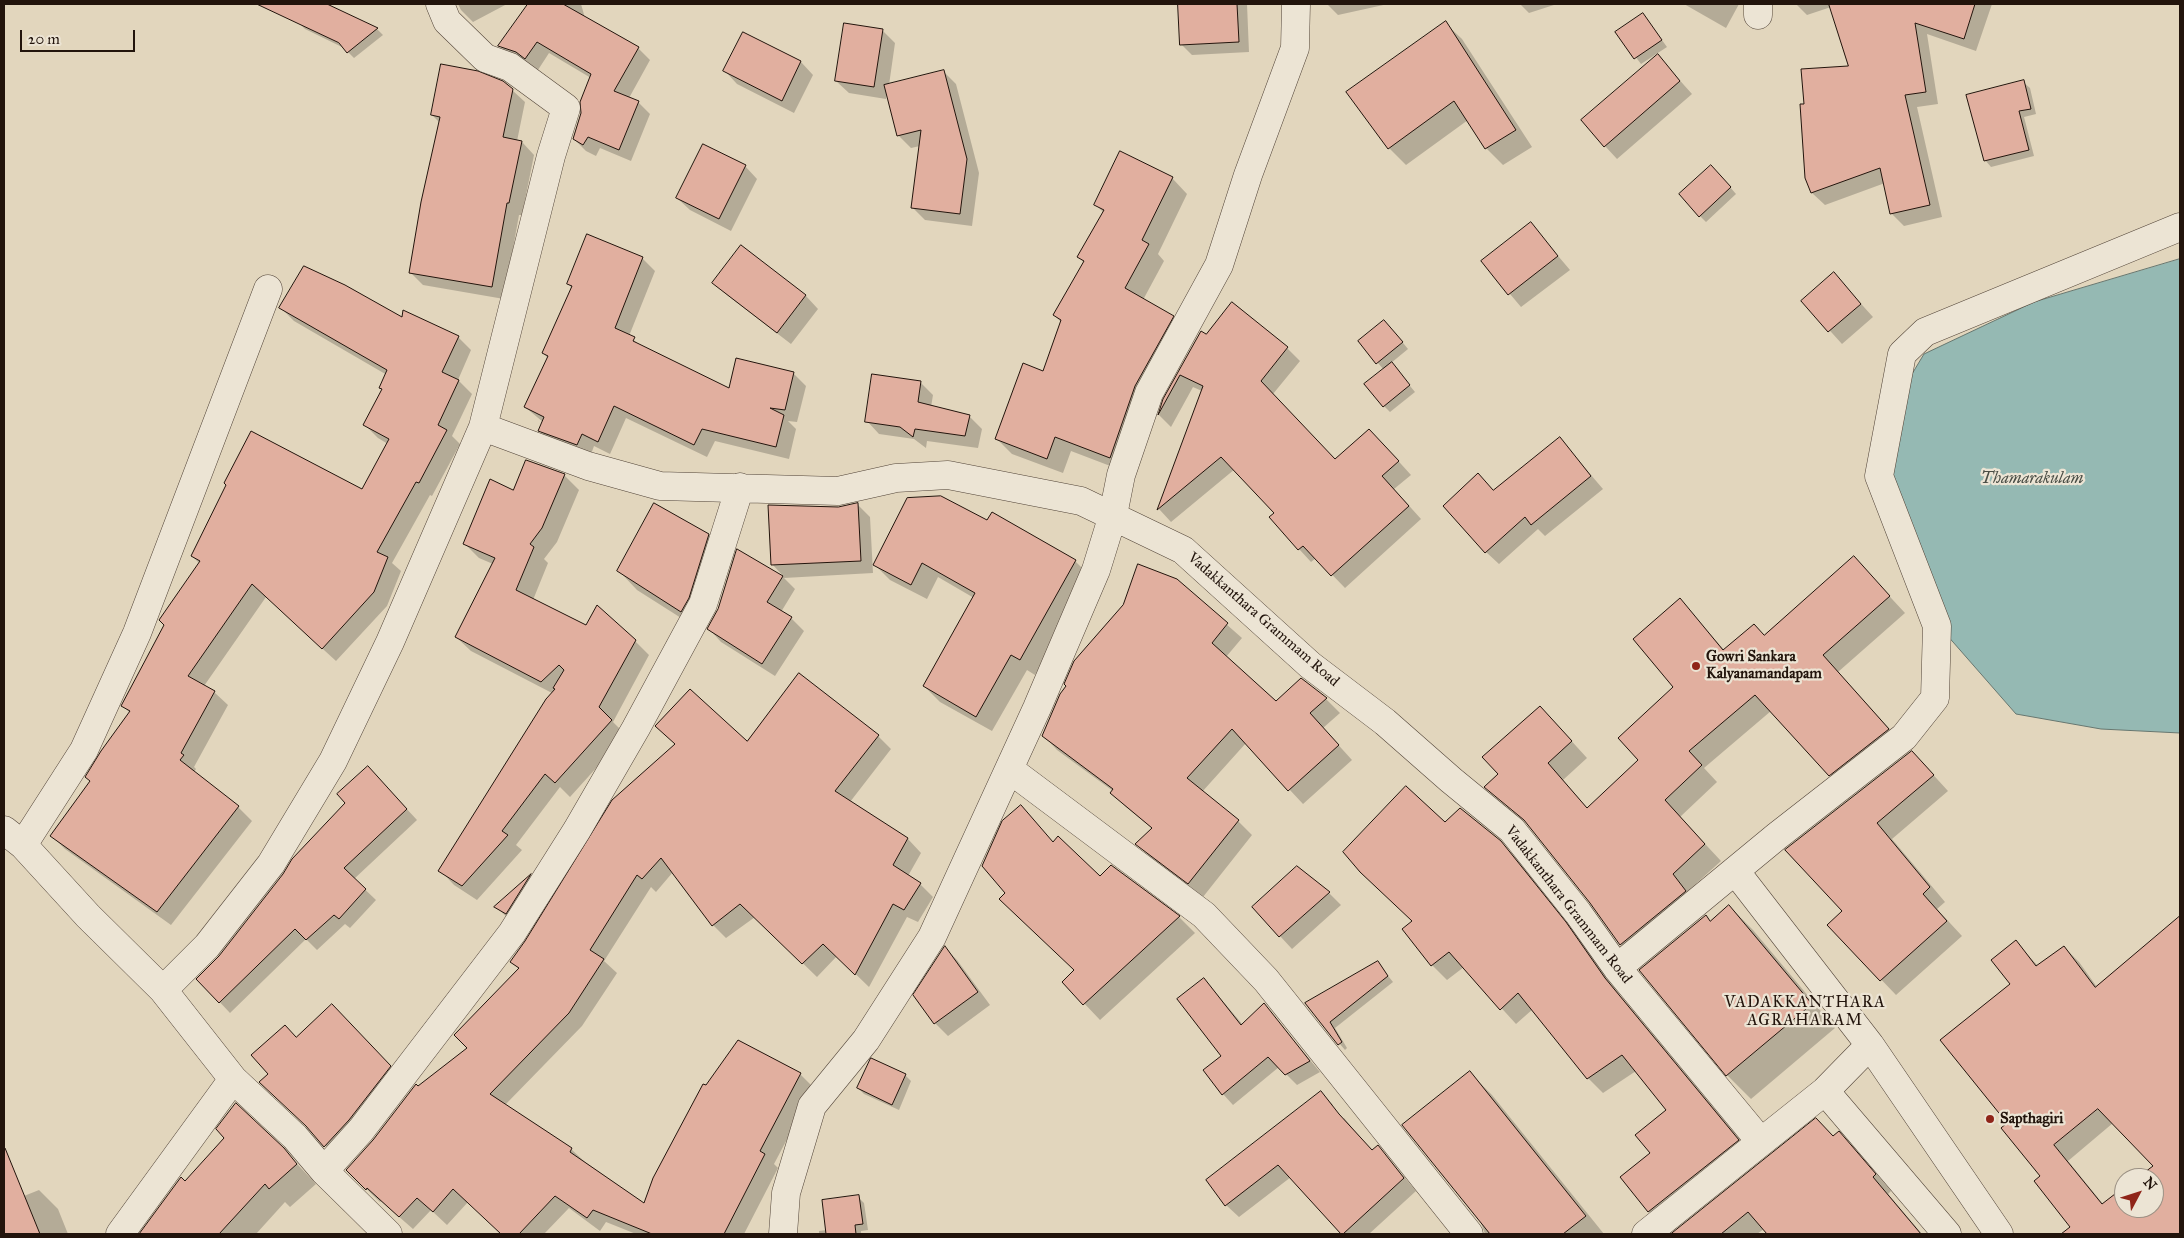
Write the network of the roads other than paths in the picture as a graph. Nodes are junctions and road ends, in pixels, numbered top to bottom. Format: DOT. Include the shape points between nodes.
graph roads {
  1 [pos="440,4"];
  2 [pos="1296,4"];
  3 [pos="2180,226"];
  4 [pos="268,289"];
  5 [pos="483,427"];
  6 [pos="740,487"];
  7 [pos="1113,515"];
  8 [pos="1009,769"];
  9 [pos="14,838"];
  10 [pos="1736,872"];
  11 [pos="1617,968"];
  12 [pos="163,990"];
  13 [pos="1870,1045"];
  14 [pos="233,1079"];
  15 [pos="1825,1091"];
  16 [pos="1761,1142"];
  17 [pos="324,1171"];
  18 [pos="120,1234"];
  19 [pos="388,1234"];
  20 [pos="783,1234"];
  21 [pos="1469,1234"];
  22 [pos="1646,1234"];
  23 [pos="1946,1234"];
  24 [pos="2000,1234"];
  1 -- 5 [label="street" via="447,21 485,58 510,67 566,108"];
  2 -- 7 [label="street" via="1294,48 1219,265 1149,393 1121,475"];
  3 -- 10 [label="street" via="1925,332 1902,354 1879,476 1937,626 1935,698 1904,737"];
  4 -- 9 [label="street" via="137,632 84,750"];
  5 -- 6 [label="street, Vadakkanthara Grammam Road" via="588,466 660,486"];
  5 -- 12 [label="street" via="394,633 333,761 271,864 206,946"];
  6 -- 7 [label="street, Vadakkanthara Grammam Road" via="838,491 896,478 948,475 1081,501"];
  6 -- 17 [label="street" via="702,604 636,728 576,830 512,933 361,1130"];
  7 -- 8 [label="street" via="1096,570"];
  7 -- 11 [label="street, Vadakkanthara Grammam Road" via="1183,550 1310,665 1385,722 1512,830"];
  8 -- 20 [label="street" via="932,937 866,1040 812,1106 786,1193"];
  8 -- 21 [label="street" via="1204,915 1266,980"];
  9 -- 12 [label="street"];
  10 -- 11 [label="street"];
  10 -- 13 [label="street"];
  11 -- 16 [label="street, Vadakkanthara Grammam Road"];
  12 -- 14 [label="street"];
  13 -- 15 [label="street"];
  13 -- 24 [label="street"];
  14 -- 17 [label="street" via="295,1137"];
  14 -- 18 [label="street"];
  15 -- 16 [label="street"];
  15 -- 23 [label="street"];
  16 -- 22 [label="street"];
  17 -- 19 [label="street"];
}
